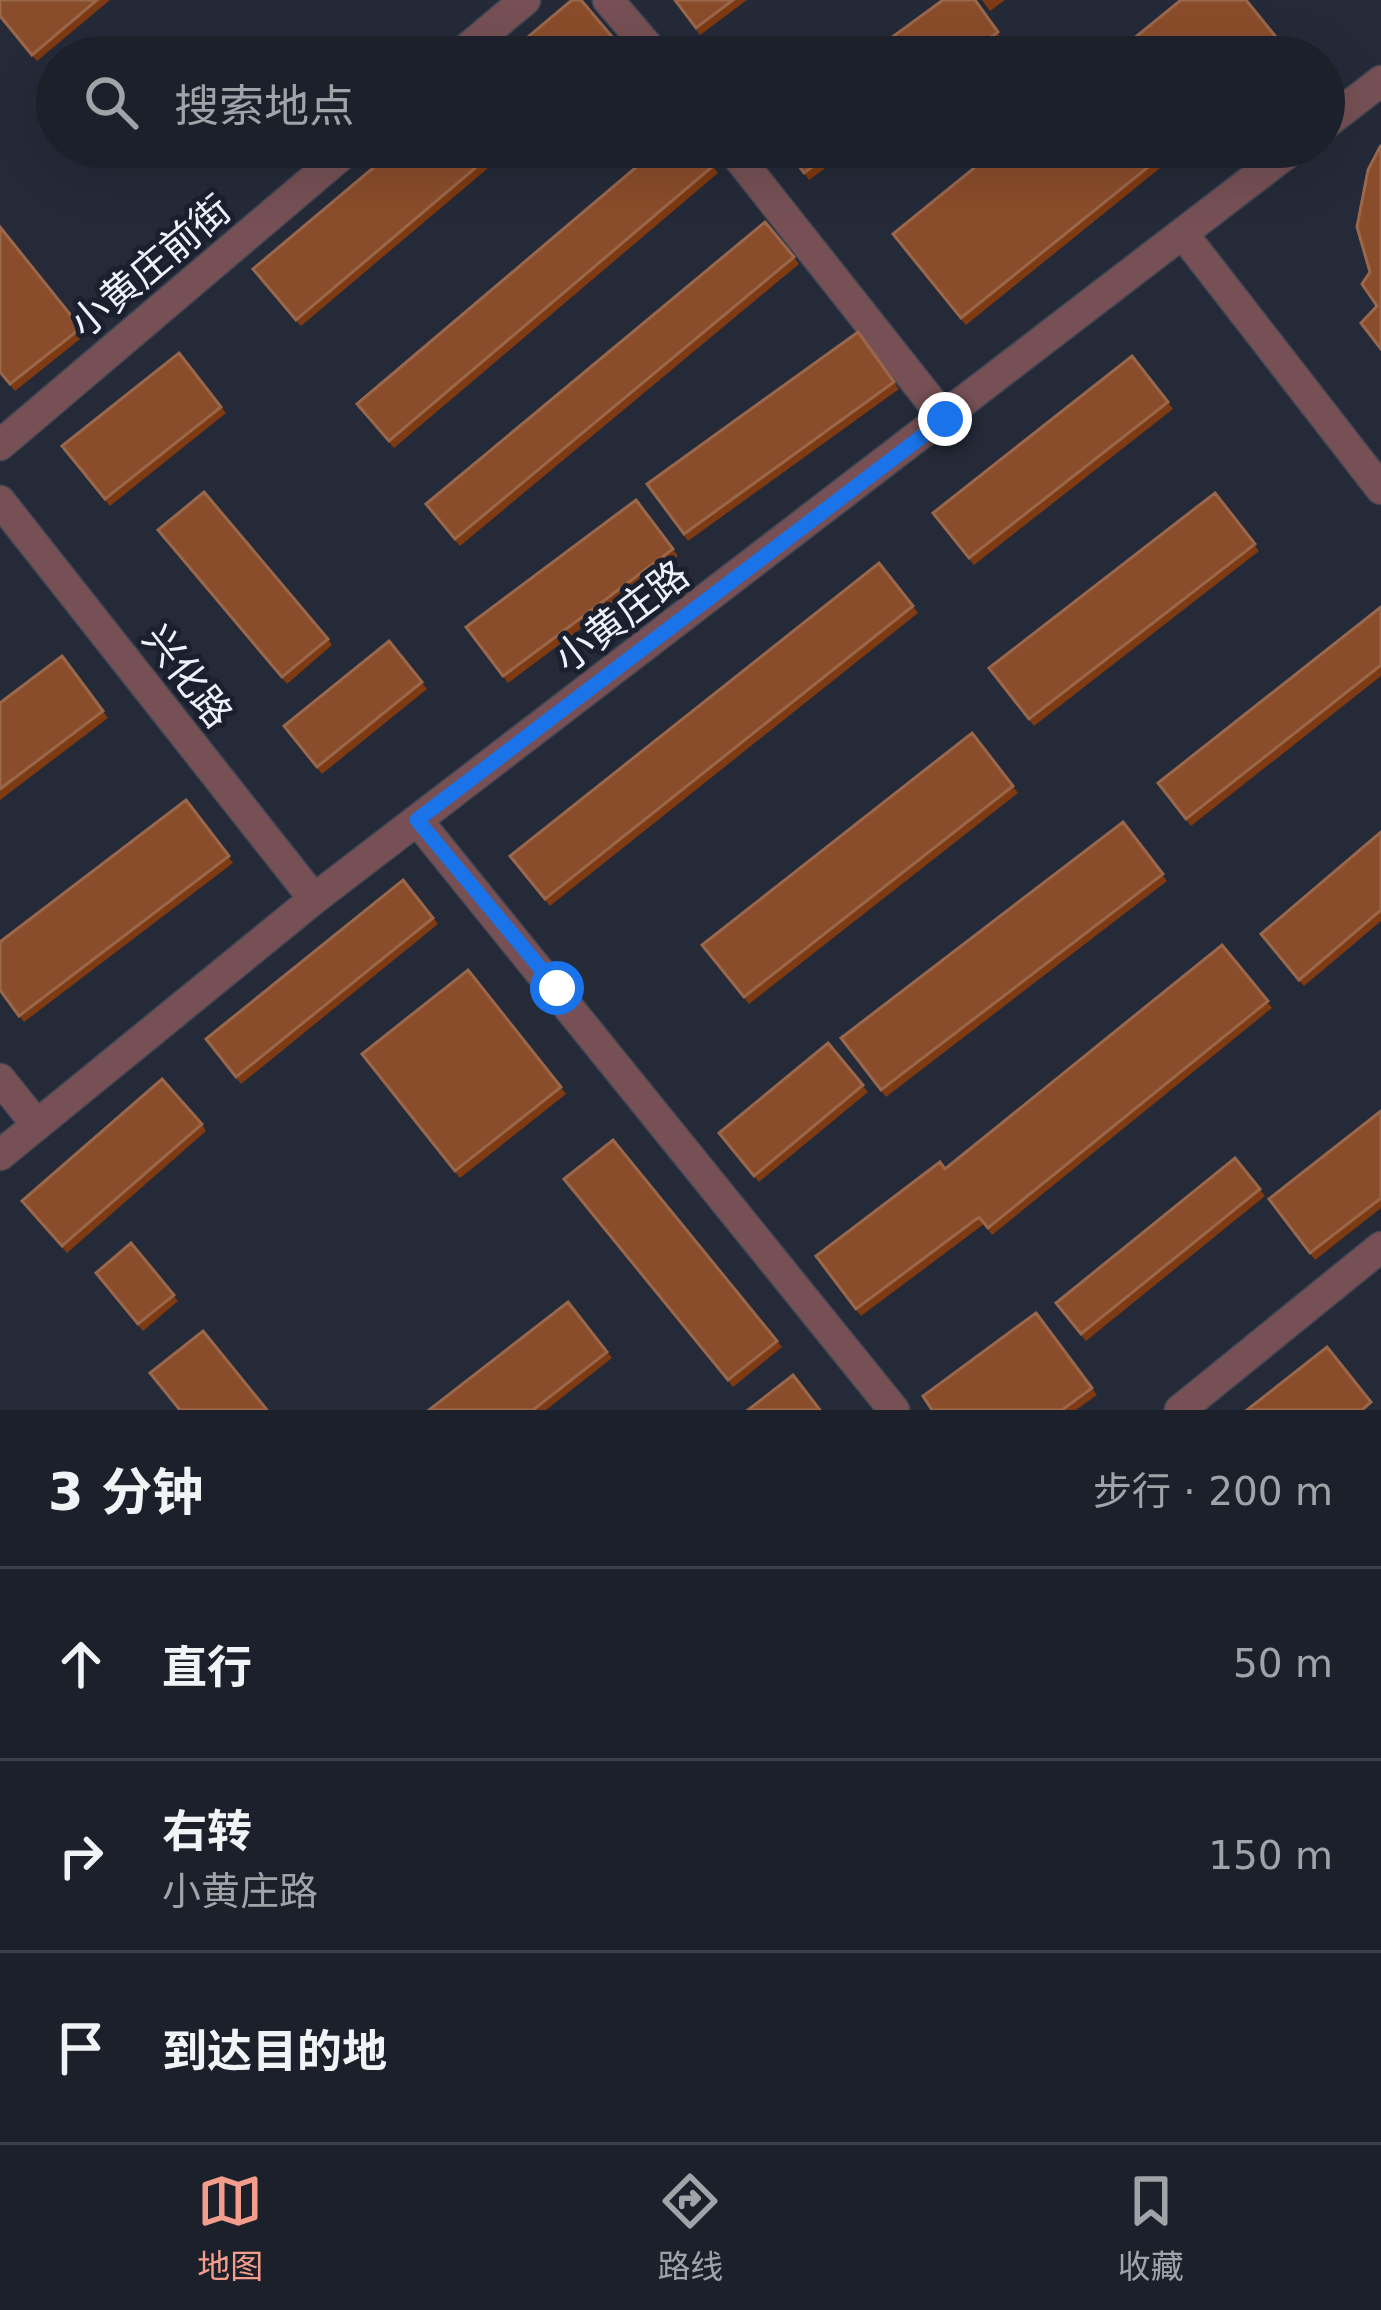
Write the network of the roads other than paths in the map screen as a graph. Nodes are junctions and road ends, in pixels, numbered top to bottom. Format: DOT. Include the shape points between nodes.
graph roads {
  1 [pos="524,0"];
  2 [pos="608,0"];
  3 [pos="482,36"];
  4 [pos="639,36"];
  5 [pos="1381,81"];
  6 [pos="1345,109"];
  7 [pos="326,168"];
  8 [pos="747,168"];
  9 [pos="1268,168"];
  10 [pos="1183,234"];
  11 [pos="945,419"];
  12 [pos="0,445"];
  13 [pos="1381,488"];
  14 [pos="0,501"];
  15 [pos="417,820"];
  16 [pos="314,898"];
  17 [pos="0,1079"];
  18 [pos="37,1125"];
  19 [pos="0,1155"];
  20 [pos="1381,1247"];
  21 [pos="894,1410"];
  22 [pos="1180,1410"];
  1 -- 3 [label="street"];
  2 -- 4 [label="street"];
  5 -- 6 [label="street"];
  7 -- 12 [label="street, 小黄庄前街"];
  8 -- 11 [label="street"];
  9 -- 10 [label="street, 小黄庄路"];
  10 -- 11 [label="street, 小黄庄路"];
  10 -- 13 [label="street"];
  11 -- 15 [label="street, 小黄庄路"];
  14 -- 16 [label="street, 兴化路"];
  15 -- 16 [label="street, 小黄庄路"];
  15 -- 21 [label="street"];
  16 -- 18 [label="street, 小黄庄路"];
  17 -- 18 [label="street"];
  18 -- 19 [label="street, 小黄庄路"];
  20 -- 22 [label="street"];
}
